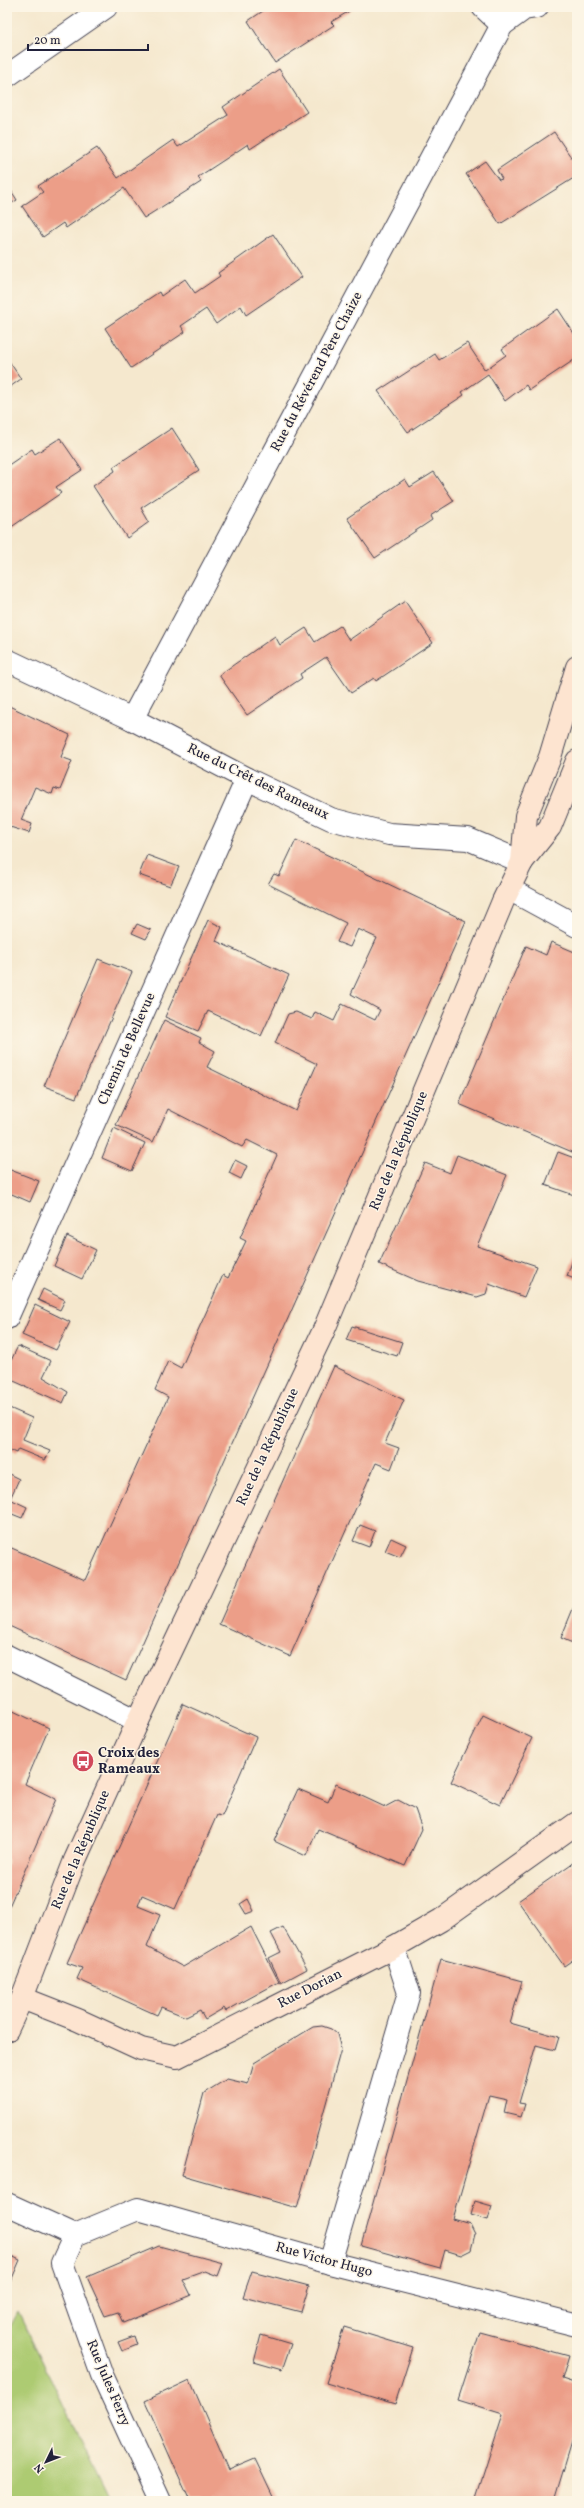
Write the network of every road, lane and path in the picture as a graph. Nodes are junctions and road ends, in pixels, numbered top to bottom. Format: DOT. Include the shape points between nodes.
graph roads {
  1 [pos="106,7"];
  2 [pos="484,7"];
  3 [pos="537,7"];
  4 [pos="502,25"];
  5 [pos="7,76"];
  6 [pos="7,660"];
  7 [pos="577,667"];
  8 [pos="132,719"];
  9 [pos="577,761"];
  10 [pos="247,779"];
  11 [pos="522,862"];
  12 [pos="509,889"];
  13 [pos="577,926"];
  14 [pos="7,1318"];
  15 [pos="7,1656"];
  16 [pos="138,1721"];
  17 [pos="577,1823"];
  18 [pos="394,1947"];
  19 [pos="22,1998"];
  20 [pos="7,2030"];
  21 [pos="7,2204"];
  22 [pos="74,2236"];
  23 [pos="330,2263"];
  24 [pos="577,2325"];
  25 [pos="160,2501"];
  1 -- 5 [label="street"];
  2 -- 4 [label="street"];
  3 -- 4 [label="street" via="524,9"];
  4 -- 8 [label="street, Rue du Révérend Père Chaize"];
  6 -- 8 [label="street, Rue du Crêt des Rameaux"];
  7 -- 11 [label="main road" via="550,757 526,816"];
  8 -- 10 [label="street, Rue du Crêt des Rameaux"];
  9 -- 11 [label="main road" via="550,827"];
  10 -- 11 [label="street, Rue du Crêt des Rameaux" via="331,819 389,834 468,839"];
  10 -- 14 [label="street, Chemin de Bellevue"];
  11 -- 12 [label="main road, Rue de la République"];
  12 -- 13 [label="street"];
  12 -- 16 [label="main road, Rue de la République" via="323,1332"];
  15 -- 16 [label="street"];
  16 -- 19 [label="main road, Rue de la République" via="75,1860"];
  17 -- 18 [label="main road, Rue Dorian" via="441,1920"];
  18 -- 19 [label="main road, Rue Dorian" via="177,2057 141,2049"];
  18 -- 23 [label="street" via="409,1993"];
  19 -- 20 [label="main road, Rue de la République"];
  21 -- 22 [label="street"];
  22 -- 23 [label="street, Rue Victor Hugo" via="138,2209"];
  22 -- 25 [label="street, Rue Jules Ferry" via="62,2263 102,2375"];
  23 -- 24 [label="street, Rue Victor Hugo"];
}
